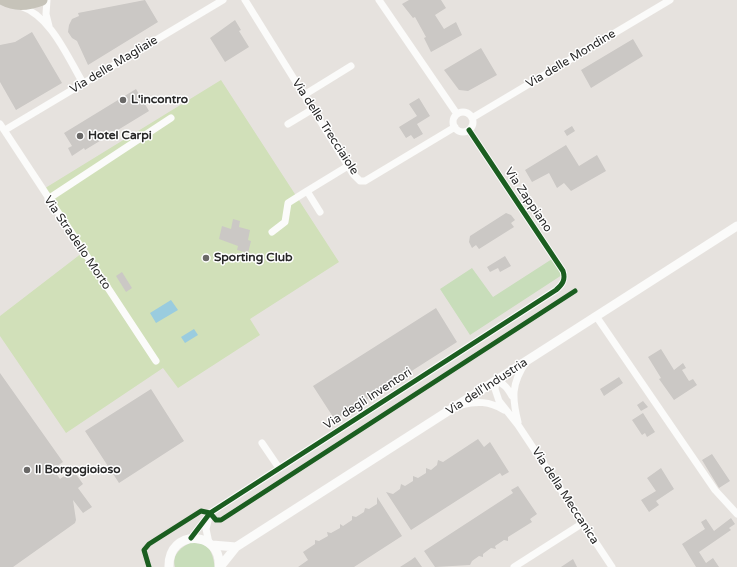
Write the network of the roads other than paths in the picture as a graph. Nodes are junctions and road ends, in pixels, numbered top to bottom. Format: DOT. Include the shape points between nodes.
graph roads {
  1 [pos="42,0"];
  2 [pos="47,0"];
  3 [pos="223,0"];
  4 [pos="245,0"];
  5 [pos="379,0"];
  6 [pos="670,0"];
  7 [pos="4,1"];
  8 [pos="51,30"];
  9 [pos="350,66"];
  10 [pos="83,82"];
  11 [pos="304,95"];
  12 [pos="312,109"];
  13 [pos="457,114"];
  14 [pos="171,118"];
  15 [pos="472,118"];
  16 [pos="0,124"];
  17 [pos="288,124"];
  18 [pos="455,127"];
  19 [pos="4,130"];
  20 [pos="469,130"];
  21 [pos="348,166"];
  22 [pos="307,191"];
  23 [pos="48,199"];
  24 [pos="320,212"];
  25 [pos="737,226"];
  26 [pos="272,232"];
  27 [pos="563,283"];
  28 [pos="596,316"];
  29 [pos="156,361"];
  30 [pos="527,361"];
  31 [pos="496,381"];
  32 [pos="512,396"];
  33 [pos="460,405"];
  34 [pos="518,425"];
  35 [pos="262,443"];
  36 [pos="279,468"];
  37 [pos="210,513"];
  38 [pos="737,514"];
  39 [pos="583,523"];
  40 [pos="191,538"];
  41 [pos="210,544"];
  42 [pos="236,547"];
  43 [pos="170,567"];
  44 [pos="220,567"];
  45 [pos="514,567"];
  46 [pos="612,567"];
  1 -- 7 [label="main road" via="24,5"];
  2 -- 8 [label="street" via="46,14"];
  3 -- 10 [label="street, Via delle Magliaie"];
  4 -- 11 [label="street, Via delle Trecciaiole"];
  5 -- 13 [label="street"];
  6 -- 15 [label="street, Via delle Mondine"];
  7 -- 8 [label="street" via="26,8 37,15"];
  8 -- 10 [label="street"];
  9 -- 11 [label="street"];
  10 -- 19 [label="street, Via delle Magliaie"];
  11 -- 12 [label="street, Via delle Trecciaiole"];
  12 -- 17 [label="street"];
  12 -- 21 [label="street, Via delle Trecciaiole"];
  13 -- 15 [label="street" via="466,112"];
  13 -- 18 [label="street"];
  14 -- 23 [label="street"];
  15 -- 20 [label="street" via="473,123"];
  16 -- 19 [label="street, Via Stradello Morto"];
  18 -- 20 [label="street" via="463,132"];
  18 -- 21 [label="street, Via delle Trecciaiole" via="365,181 356,178"];
  19 -- 23 [label="street, Via Stradello Morto"];
  20 -- 27 [label="street, Via Zappiano" via="563,271"];
  21 -- 22 [label="street"];
  22 -- 24 [label="street"];
  22 -- 26 [label="street" via="288,203 285,222"];
  23 -- 29 [label="street, Via Stradello Morto"];
  25 -- 28 [label="street, Via dell'Industria"];
  27 -- 36 [label="street, Via degli Inventori" via="556,290"];
  28 -- 30 [label="street, Via dell'Industria"];
  28 -- 38 [label="street" via="715,490"];
  30 -- 31 [label="street, Via dell'Industria"];
  30 -- 32 [label="street, Via della Meccanica" via="518,376"];
  31 -- 32 [label="street" via="508,388"];
  31 -- 33 [label="street, Via dell'Industria"];
  31 -- 34 [label="street, Via della Meccanica" via="496,396"];
  32 -- 34 [label="street, Via della Meccanica"];
  33 -- 34 [label="street, Via della Meccanica" via="475,401 490,403 504,410"];
  33 -- 42 [label="street, Via dell'Industria"];
  34 -- 39 [label="street, Via della Meccanica"];
  35 -- 36 [label="street"];
  36 -- 37 [label="street, Via degli Inventori"];
  37 -- 40 [label="street, Via degli Inventori"];
  37 -- 41 [label="street" via="206,529"];
  39 -- 45 [label="street"];
  39 -- 46 [label="street, Via della Meccanica"];
  40 -- 41 [label="street" via="204,540"];
  40 -- 43 [label="street" via="181,542 173,550"];
  41 -- 42 [label="street"];
  41 -- 44 [label="street" via="218,556"];
  42 -- 44 [label="street, Via dell'Industria"];
}
